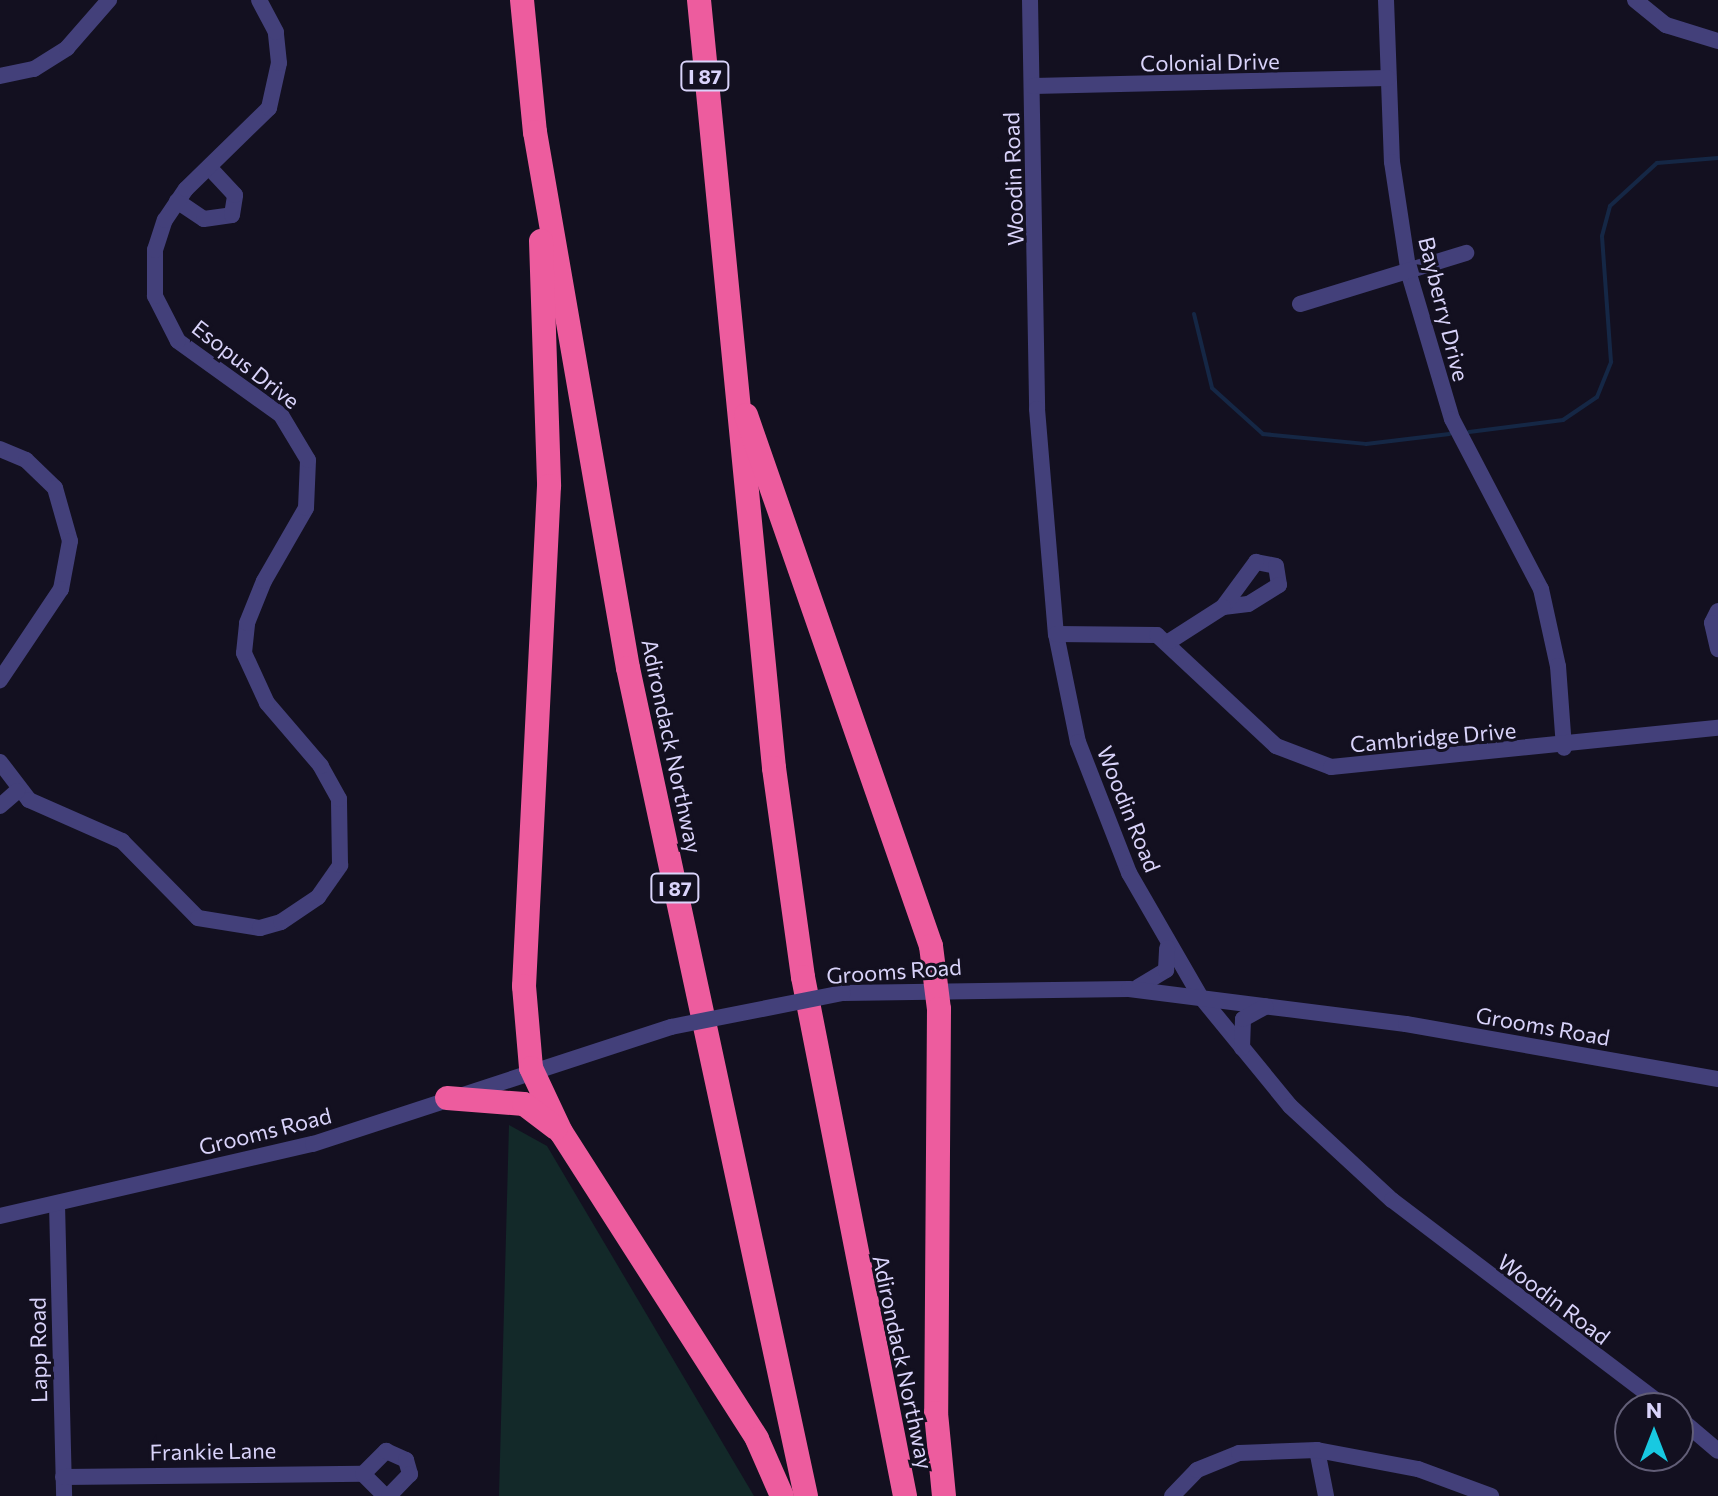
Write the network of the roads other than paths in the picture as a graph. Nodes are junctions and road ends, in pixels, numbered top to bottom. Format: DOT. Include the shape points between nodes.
graph roads {
  1 [pos="109,0"];
  2 [pos="259,0"];
  3 [pos="522,0"];
  4 [pos="699,0"];
  5 [pos="1030,0"];
  6 [pos="1386,0"];
  7 [pos="1635,0"];
  8 [pos="1718,41"];
  9 [pos="0,76"];
  10 [pos="1388,78"];
  11 [pos="1033,86"];
  12 [pos="535,132"];
  13 [pos="209,167"];
  14 [pos="177,201"];
  15 [pos="1466,253"];
  16 [pos="1409,274"];
  17 [pos="1300,304"];
  18 [pos="730,364"];
  19 [pos="0,449"];
  20 [pos="1223,607"];
  21 [pos="1718,611"];
  22 [pos="1056,634"];
  23 [pos="1170,641"];
  24 [pos="1718,649"];
  25 [pos="0,680"];
  26 [pos="1718,728"];
  27 [pos="1564,748"];
  28 [pos="0,762"];
  29 [pos="17,791"];
  30 [pos="0,806"];
  31 [pos="1166,943"];
  32 [pos="938,988"];
  33 [pos="1129,989"];
  34 [pos="1200,996"];
  35 [pos="1269,1005"];
  36 [pos="1242,1049"];
  37 [pos="531,1068"];
  38 [pos="1718,1079"];
  39 [pos="447,1098"];
  40 [pos="561,1132"];
  41 [pos="57,1204"];
  42 [pos="0,1216"];
  43 [pos="1645,1392"];
  44 [pos="1694,1431"];
  45 [pos="1317,1450"];
  46 [pos="1718,1451"];
  47 [pos="363,1474"];
  48 [pos="63,1477"];
  49 [pos="64,1496"];
  50 [pos="387,1496"];
  51 [pos="782,1496"];
  52 [pos="806,1496"];
  53 [pos="905,1496"];
  54 [pos="944,1496"];
  55 [pos="1172,1496"];
  56 [pos="1326,1496"];
  57 [pos="1491,1496"];
  1 -- 9 [label="street" via="67,48 34,69"];
  2 -- 13 [label="street, Esopus Drive" via="276,32 279,63 269,108"];
  3 -- 12 [label="highway, Adirondack Northway / I 87"];
  4 -- 18 [label="highway, Adirondack Northway / I 87"];
  5 -- 11 [label="street, Woodin Road"];
  6 -- 10 [label="street, Bayberry Drive"];
  7 -- 8 [label="street" via="1666,25"];
  10 -- 11 [label="street, Colonial Drive"];
  10 -- 16 [label="street, Bayberry Drive"];
  11 -- 22 [label="street, Woodin Road" via="1038,423"];
  12 -- 37 [label="highway" via="549,486 524,986"];
  12 -- 52 [label="highway, Adirondack Northway / I 87" via="628,668"];
  13 -- 14 [label="street, Esopus Drive"];
  13 -- 14 [label="street" via="235,195 232,215 213,221"];
  14 -- 29 [label="street, Esopus Drive" via="153,269 166,325 188,352 281,415 308,460 306,508 264,581 247,623 244,653 267,703 321,766 339,799 340,865 318,897 281,922 233,927 188,913 107,830"];
  15 -- 16 [label="street"];
  16 -- 17 [label="street"];
  16 -- 27 [label="street, Bayberry Drive" via="1452,419 1541,589 1558,666"];
  18 -- 32 [label="highway" via="912,886"];
  18 -- 53 [label="highway, Adirondack Northway / I 87" via="803,977"];
  19 -- 25 [label="street" via="26,460 55,488 70,541 61,589"];
  20 -- 23 [label="street"];
  21 -- 24 [label="street" via="1712,632"];
  22 -- 23 [label="street" via="1138,632"];
  22 -- 31 [label="street, Woodin Road" via="1091,784"];
  23 -- 27 [label="street, Cambridge Drive" via="1276,746 1312,763 1353,769"];
  26 -- 27 [label="street, Cambridge Drive"];
  28 -- 29 [label="street"];
  29 -- 30 [label="street"];
  31 -- 33 [label="street" via="1169,964 1162,976"];
  31 -- 34 [label="street, Woodin Road"];
  32 -- 33 [label="street, Grooms Road"];
  32 -- 37 [label="street, Grooms Road, bridge" via="843,993 671,1027"];
  32 -- 54 [label="highway" via="936,1413"];
  33 -- 34 [label="street, Grooms Road"];
  34 -- 35 [label="street, Grooms Road"];
  34 -- 36 [label="street, Woodin Road"];
  35 -- 36 [label="street" via="1243,1019"];
  35 -- 38 [label="street, Grooms Road"];
  36 -- 43 [label="street, Woodin Road" via="1392,1200"];
  37 -- 39 [label="street, Grooms Road"];
  37 -- 40 [label="highway"];
  39 -- 40 [label="highway" via="524,1104"];
  39 -- 41 [label="street, Grooms Road" via="313,1144"];
  40 -- 51 [label="highway" via="757,1439"];
  41 -- 42 [label="street, Grooms Road"];
  41 -- 48 [label="street, Lapp Road"];
  44 -- 46 [label="street"];
  45 -- 55 [label="street" via="1239,1453 1197,1470"];
  45 -- 56 [label="street"];
  45 -- 57 [label="street" via="1418,1469"];
  47 -- 48 [label="street, Frankie Lane"];
  47 -- 50 [label="street"];
  47 -- 50 [label="street" via="379,1454 401,1455 409,1481"];
  48 -- 49 [label="street, Lapp Road"];
}
